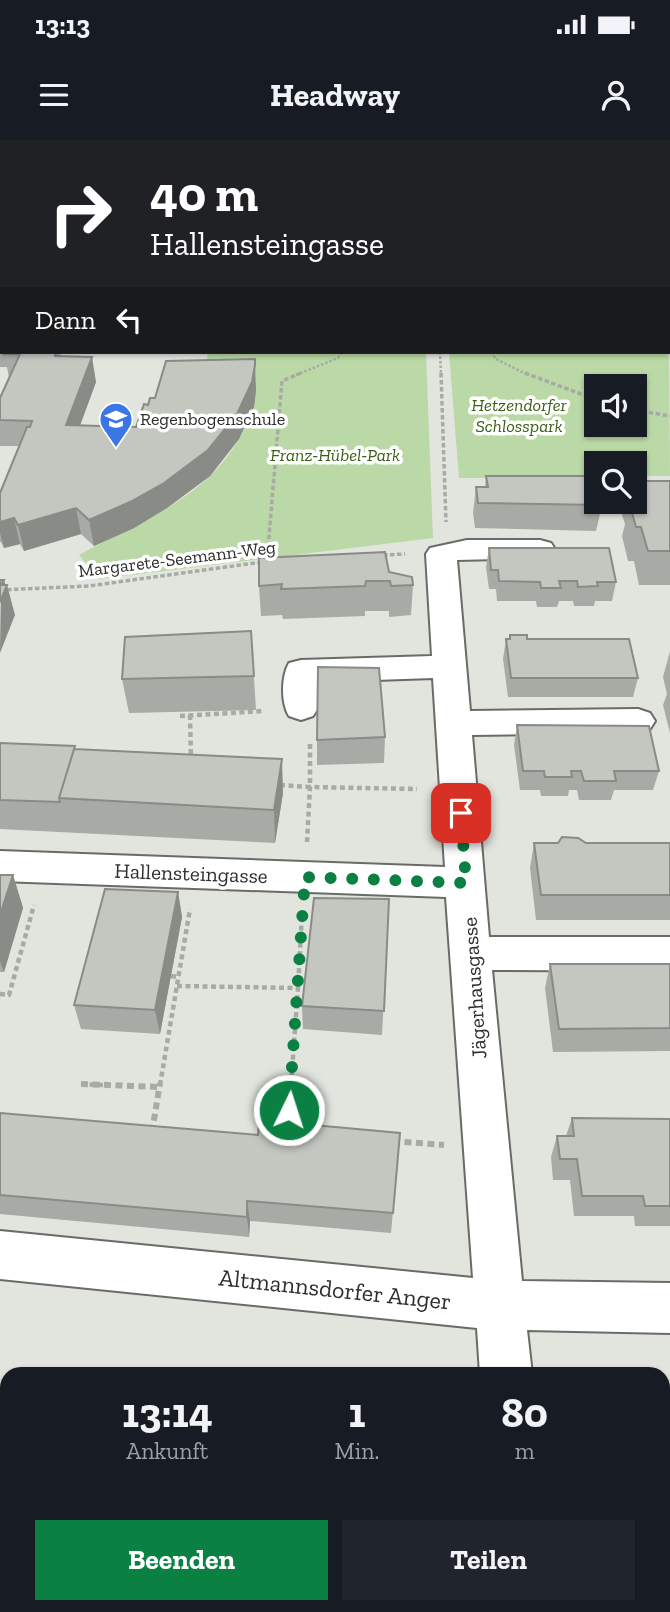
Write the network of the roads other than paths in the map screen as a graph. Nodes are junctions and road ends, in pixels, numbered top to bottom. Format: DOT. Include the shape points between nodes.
graph roads {
  1 [pos="564,549"];
  2 [pos="450,666"];
  3 [pos="301,708"];
  4 [pos="638,721"];
  5 [pos="454,723"];
  6 [pos="0,866"];
  7 [pos="466,883"];
  8 [pos="470,953"];
  9 [pos="670,954"];
  10 [pos="0,1255"];
  11 [pos="498,1305"];
  12 [pos="670,1308"];
  13 [pos="505,1367"];
  1 -- 2 [label="street, Jägerhausgasse" via="467,549 441,554"];
  2 -- 3 [label="street" via="301,671"];
  2 -- 5 [label="street, Jägerhausgasse"];
  4 -- 5 [label="street"];
  5 -- 7 [label="street, Jägerhausgasse"];
  6 -- 7 [label="street, Hallensteingasse"];
  7 -- 8 [label="street, Jägerhausgasse"];
  8 -- 9 [label="street"];
  8 -- 11 [label="street, Jägerhausgasse"];
  10 -- 11 [label="street, Altmannsdorfer Anger"];
  11 -- 12 [label="street, Altmannsdorfer Anger"];
  11 -- 13 [label="street, Jägerhausgasse"];
}
